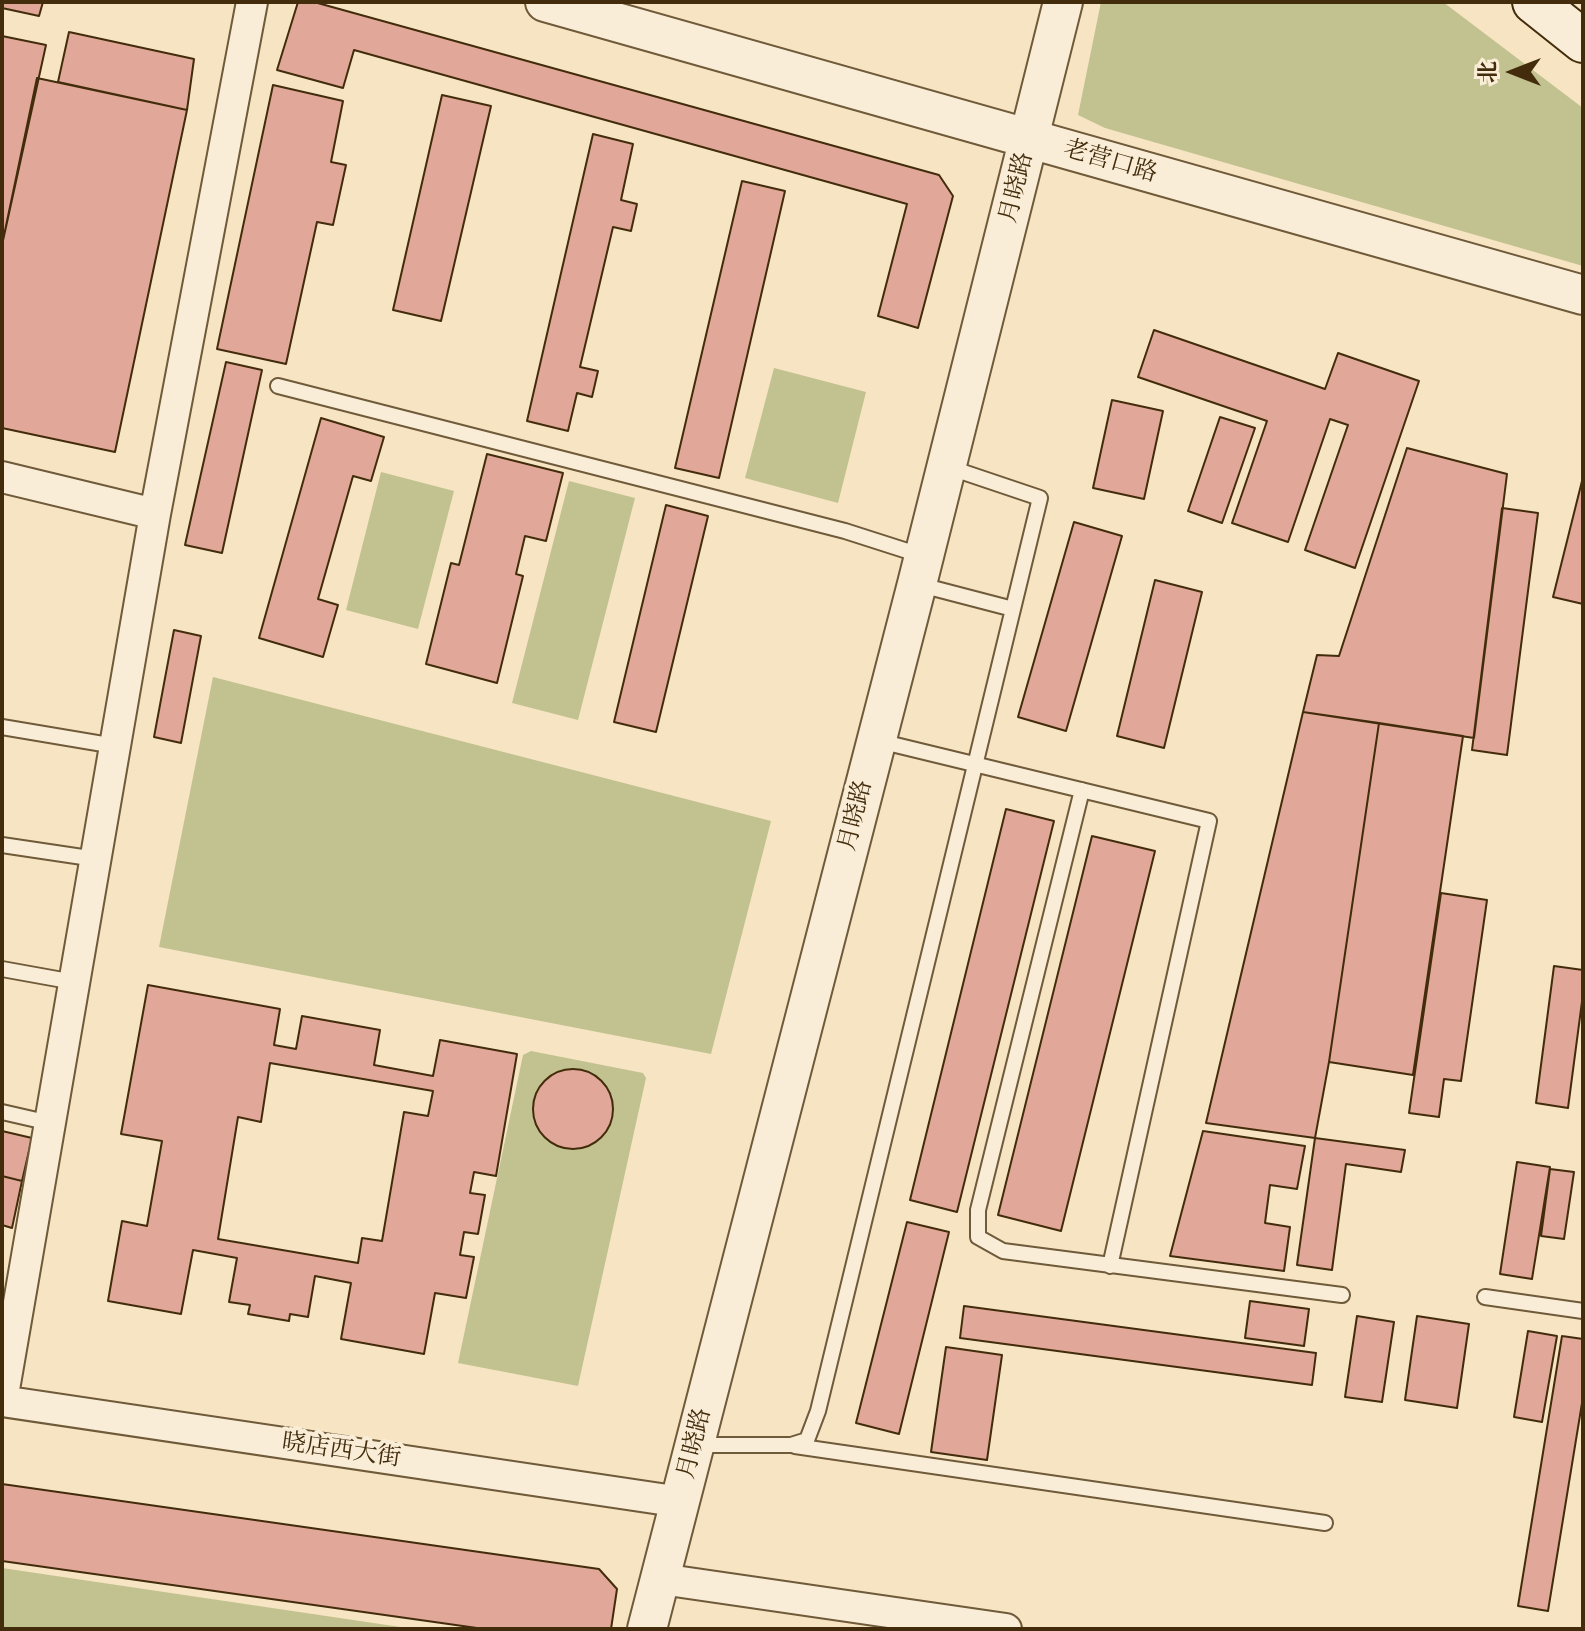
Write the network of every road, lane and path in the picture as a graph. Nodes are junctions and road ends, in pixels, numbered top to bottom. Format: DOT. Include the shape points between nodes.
graph roads {
  1 [pos="252,2"];
  2 [pos="545,2"];
  3 [pos="1063,2"];
  4 [pos="1534,2"];
  5 [pos="1583,41"];
  6 [pos="1030,140"];
  7 [pos="1583,295"];
  8 [pos="278,386"];
  9 [pos="946,467"];
  10 [pos="2,477"];
  11 [pos="155,514"];
  12 [pos="920,570"];
  13 [pos="1013,609"];
  14 [pos="2,727"];
  15 [pos="877,740"];
  16 [pos="115,746"];
  17 [pos="975,764"];
  18 [pos="1082,790"];
  19 [pos="2,845"];
  20 [pos="96,859"];
  21 [pos="2,969"];
  22 [pos="74,982"];
  23 [pos="2,1112"];
  24 [pos="50,1123"];
  25 [pos="1110,1266"];
  26 [pos="1342,1295"];
  27 [pos="1485,1297"];
  28 [pos="1583,1311"];
  29 [pos="2,1401"];
  30 [pos="695,1445"];
  31 [pos="791,1445"];
  32 [pos="681,1502"];
  33 [pos="1325,1523"];
  34 [pos="661,1579"];
  35 [pos="647,1629"];
  36 [pos="1006,1629"];
  1 -- 11 [label="street"];
  2 -- 6 [label="street, 老营口路" via="626,18"];
  3 -- 6 [label="street, 月晓路"];
  4 -- 5 [label="main road"];
  6 -- 7 [label="street, 老营口路"];
  6 -- 9 [label="street, 月晓路"];
  8 -- 12 [label="lane" via="845,531"];
  9 -- 12 [label="street, 月晓路"];
  9 -- 13 [label="lane" via="1040,498"];
  10 -- 11 [label="street"];
  11 -- 16 [label="street"];
  12 -- 13 [label="lane"];
  12 -- 15 [label="street, 月晓路"];
  13 -- 17 [label="lane"];
  14 -- 16 [label="lane"];
  15 -- 17 [label="lane"];
  15 -- 30 [label="street, 月晓路"];
  16 -- 20 [label="street"];
  17 -- 18 [label="lane"];
  17 -- 31 [label="lane" via="818,1411 807,1440"];
  18 -- 25 [label="lane" via="1209,821"];
  18 -- 25 [label="lane" via="978,1210 978,1237 1003,1251"];
  19 -- 20 [label="lane"];
  20 -- 22 [label="street"];
  21 -- 22 [label="lane"];
  22 -- 24 [label="street"];
  23 -- 24 [label="lane"];
  24 -- 29 [label="street"];
  25 -- 26 [label="lane"];
  27 -- 28 [label="lane"];
  29 -- 32 [label="street, 晓店西大街"];
  30 -- 31 [label="lane"];
  30 -- 32 [label="street, 月晓路"];
  31 -- 33 [label="lane"];
  32 -- 34 [label="street, 月晓路"];
  34 -- 35 [label="street, 月晓路"];
  34 -- 36 [label="street"];
}
